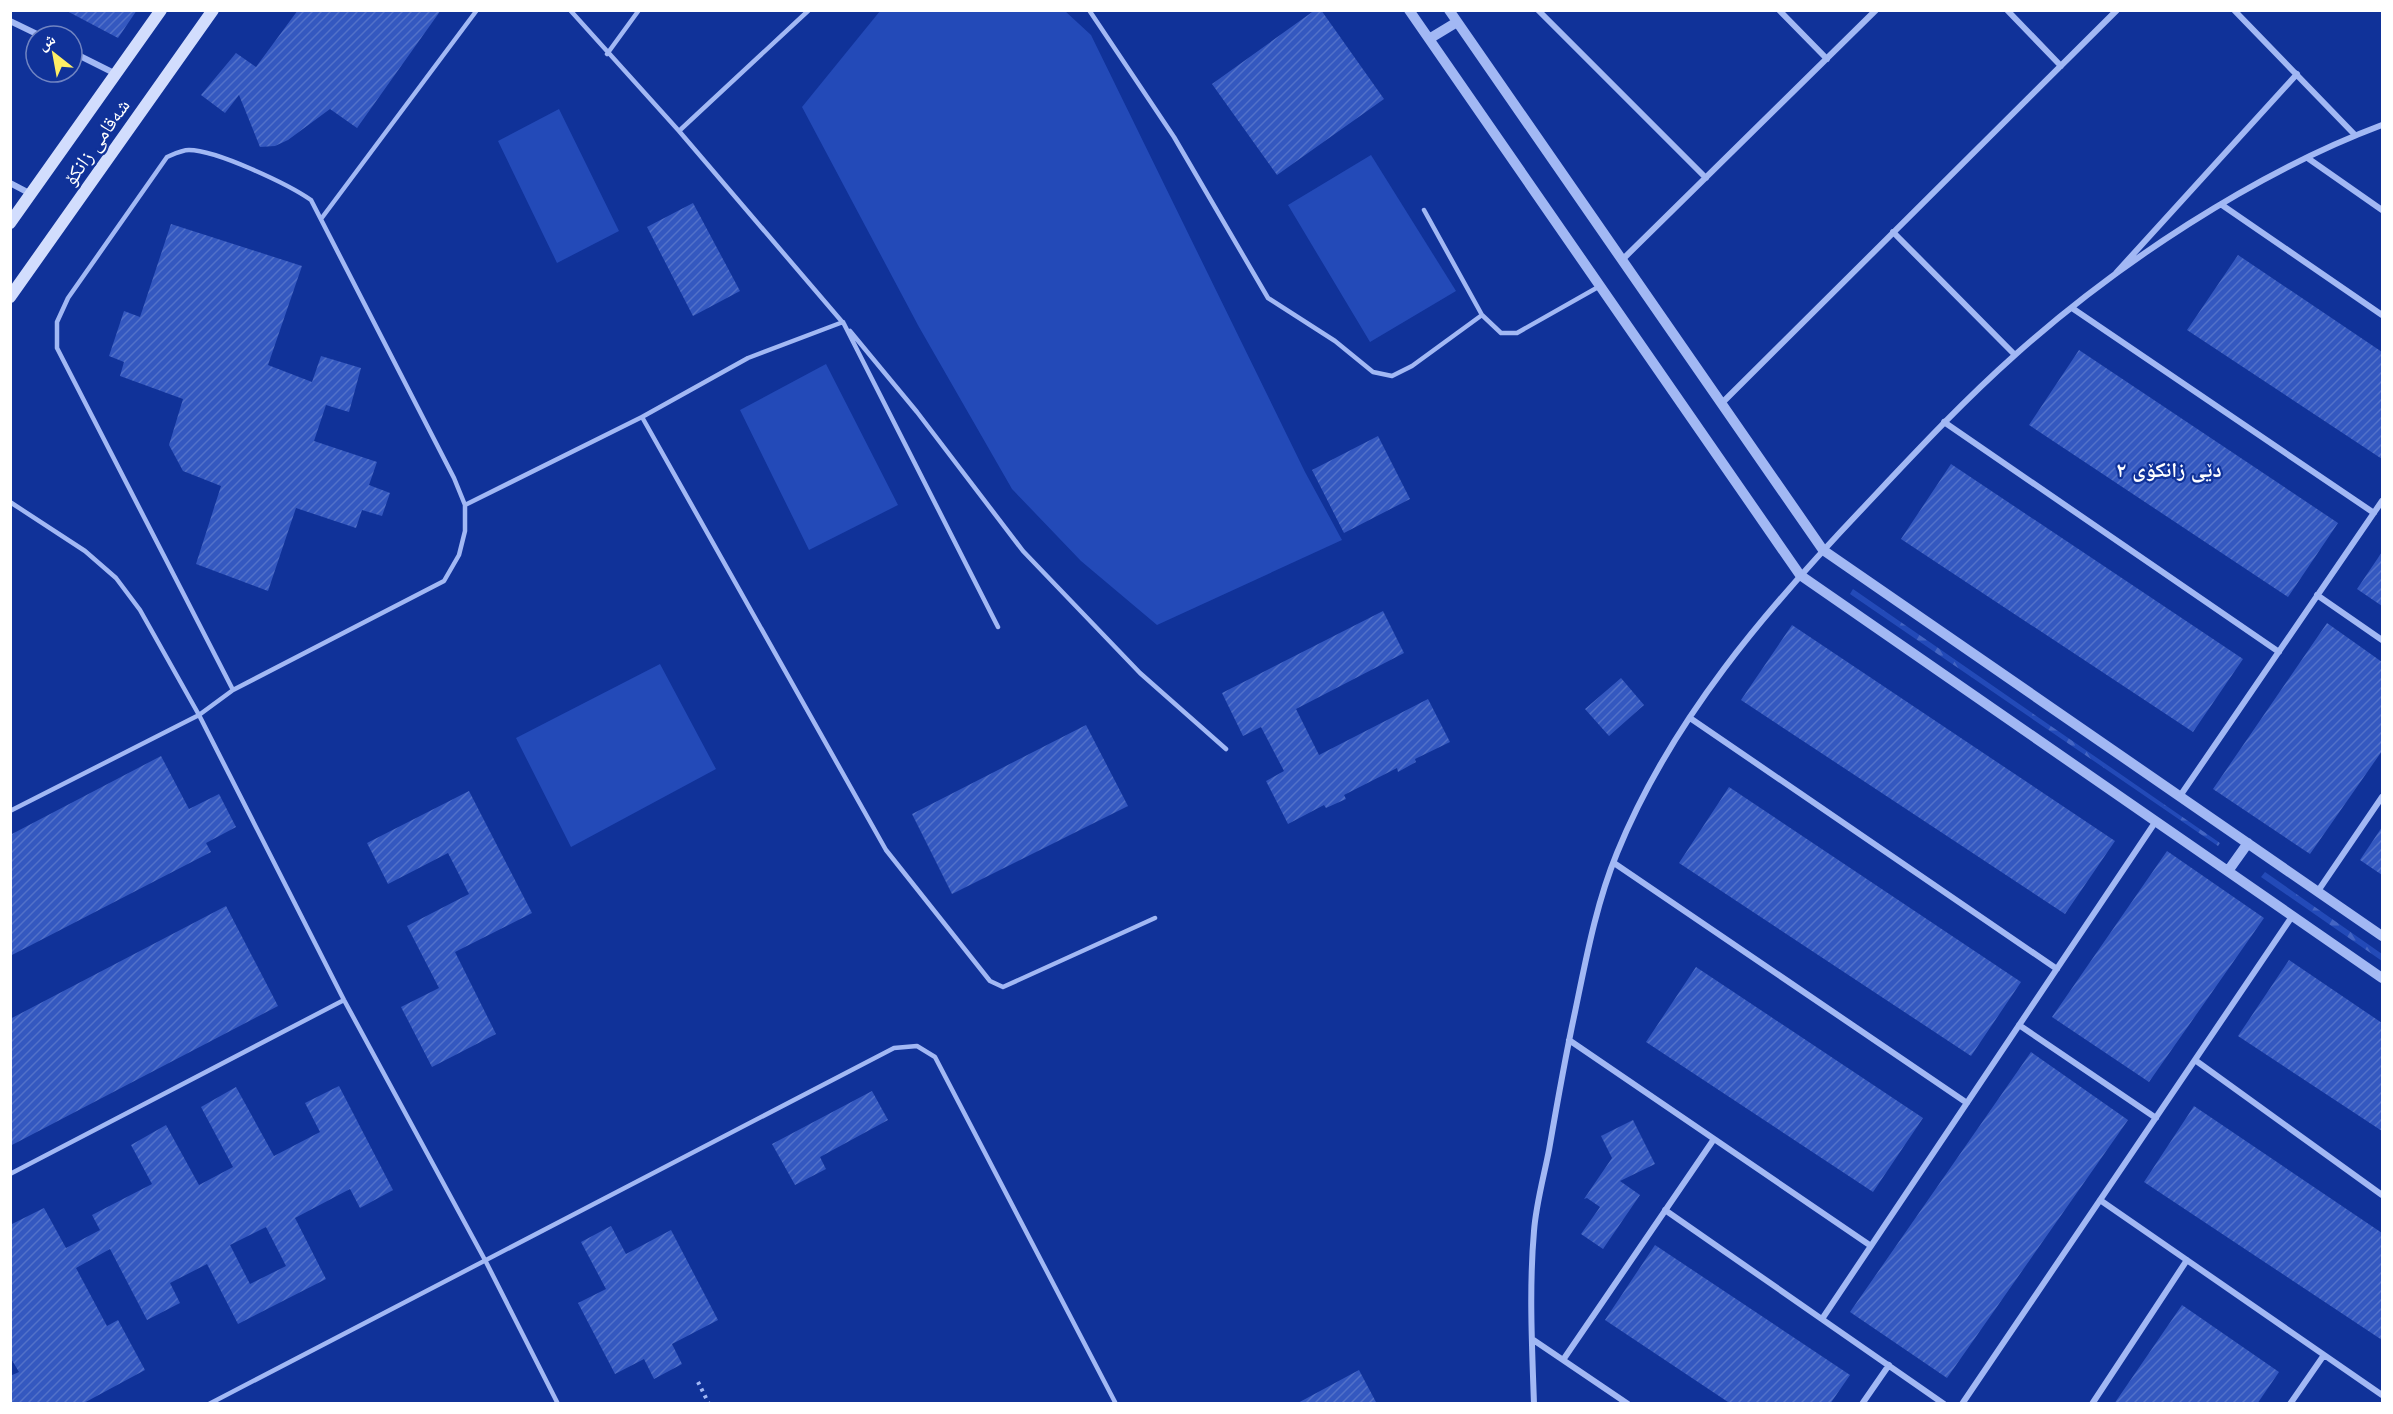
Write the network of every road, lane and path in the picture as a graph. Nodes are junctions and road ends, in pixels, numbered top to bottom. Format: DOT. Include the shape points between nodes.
graph roads {
  1 [pos="161,10"];
  2 [pos="213,10"];
  3 [pos="477,10"];
  4 [pos="570,10"];
  5 [pos="639,10"];
  6 [pos="809,10"];
  7 [pos="1089,10"];
  8 [pos="1409,10"];
  9 [pos="1449,10"];
  10 [pos="1538,10"];
  11 [pos="1779,10"];
  12 [pos="1876,10"];
  13 [pos="2007,10"];
  14 [pos="2117,10"];
  15 [pos="2234,10"];
  16 [pos="10,21"];
  17 [pos="1457,22"];
  18 [pos="24,28"];
  19 [pos="1429,39"];
  20 [pos="607,54"];
  21 [pos="84,58"];
  22 [pos="1827,58"];
  23 [pos="2061,66"];
  24 [pos="116,74"];
  25 [pos="2297,74"];
  26 [pos="2382,125"];
  27 [pos="679,131"];
  28 [pos="2355,135"];
  29 [pos="2309,159"];
  30 [pos="1706,178"];
  31 [pos="10,183"];
  32 [pos="31,194"];
  33 [pos="2222,205"];
  34 [pos="1424,210"];
  35 [pos="2382,210"];
  36 [pos="321,219"];
  37 [pos="10,223"];
  38 [pos="1893,232"];
  39 [pos="1622,260"];
  40 [pos="2108,282"];
  41 [pos="1600,286"];
  42 [pos="10,297"];
  43 [pos="2072,308"];
  44 [pos="1482,315"];
  45 [pos="2382,315"];
  46 [pos="843,322"];
  47 [pos="2015,355"];
  48 [pos="1720,405"];
  49 [pos="642,417"];
  50 [pos="1944,422"];
  51 [pos="2382,501"];
  52 [pos="10,502"];
  53 [pos="465,505"];
  54 [pos="2374,513"];
  55 [pos="1823,550"];
  56 [pos="1800,575"];
  57 [pos="2317,595"];
  58 [pos="998,627"];
  59 [pos="2382,640"];
  60 [pos="2279,652"];
  61 [pos="233,690"];
  62 [pos="200,715"];
  63 [pos="1690,718"];
  64 [pos="1226,749"];
  65 [pos="2180,796"];
  66 [pos="2382,797"];
  67 [pos="10,811"];
  68 [pos="2156,821"];
  69 [pos="2248,843"];
  70 [pos="1614,863"];
  71 [pos="2228,871"];
  72 [pos="2318,891"];
  73 [pos="2293,915"];
  74 [pos="1155,918"];
  75 [pos="2382,936"];
  76 [pos="2057,969"];
  77 [pos="2382,978"];
  78 [pos="344,1000"];
  79 [pos="2019,1025"];
  80 [pos="1569,1040"];
  81 [pos="2195,1060"];
  82 [pos="1967,1103"];
  83 [pos="2156,1118"];
  84 [pos="1714,1139"];
  85 [pos="10,1174"];
  86 [pos="2382,1196"];
  87 [pos="2100,1200"];
  88 [pos="1665,1210"];
  89 [pos="1871,1245"];
  90 [pos="485,1260"];
  91 [pos="2187,1260"];
  92 [pos="1822,1318"];
  93 [pos="1532,1340"];
  94 [pos="2324,1355"];
  95 [pos="1563,1360"];
  96 [pos="1889,1365"];
  97 [pos="698,1382"];
  98 [pos="2382,1395"];
  99 [pos="209,1404"];
  100 [pos="558,1404"];
  101 [pos="709,1404"];
  102 [pos="1116,1404"];
  103 [pos="1534,1404"];
  104 [pos="1628,1404"];
  105 [pos="1862,1404"];
  106 [pos="1944,1404"];
  107 [pos="1962,1404"];
  108 [pos="2092,1404"];
  109 [pos="2290,1404"];
  1 -- 24 [label="main road, شەقامی زانکۆ"];
  2 -- 42 [label="main road, شەقامی زانکۆ"];
  3 -- 36 [label="lane"];
  4 -- 20 [label="lane"];
  5 -- 20 [label="lane"];
  6 -- 27 [label="lane"];
  7 -- 44 [label="lane" via="1174,137 1268,298 1335,340 1373,372 1392,376"];
  8 -- 19 [label="street"];
  9 -- 17 [label="street"];
  10 -- 30 [label="street"];
  11 -- 22 [label="street"];
  12 -- 22 [label="street"];
  13 -- 23 [label="street"];
  14 -- 23 [label="street"];
  15 -- 25 [label="street"];
  16 -- 18 [label="street"];
  17 -- 19 [label="street"];
  17 -- 39 [label="street"];
  19 -- 41 [label="street"];
  20 -- 27 [label="lane"];
  21 -- 24 [label="street"];
  22 -- 30 [label="street"];
  23 -- 38 [label="street"];
  24 -- 32 [label="main road, شەقامی زانکۆ"];
  25 -- 28 [label="street"];
  25 -- 40 [label="street"];
  26 -- 28 [label="street"];
  27 -- 46 [label="lane"];
  28 -- 29 [label="street"];
  29 -- 33 [label="street"];
  29 -- 35 [label="street"];
  30 -- 39 [label="street"];
  31 -- 32 [label="street"];
  32 -- 37 [label="main road, شەقامی زانکۆ"];
  33 -- 40 [label="street"];
  33 -- 45 [label="street"];
  34 -- 44 [label="lane"];
  36 -- 53 [label="lane"];
  36 -- 61 [label="lane" via="311,200 282,183 204,152 187,150 167,157 68,298 57,322 57,348"];
  38 -- 47 [label="street"];
  38 -- 48 [label="street"];
  39 -- 48 [label="street"];
  40 -- 43 [label="street"];
  41 -- 44 [label="lane" via="1517,333 1501,333"];
  41 -- 56 [label="street"];
  43 -- 47 [label="street"];
  43 -- 54 [label="street"];
  46 -- 49 [label="lane" via="748,358"];
  46 -- 58 [label="lane"];
  46 -- 64 [label="lane" via="1023,551 1140,673"];
  47 -- 50 [label="street"];
  48 -- 55 [label="street"];
  49 -- 53 [label="lane"];
  49 -- 74 [label="lane" via="886,850 990,981 1003,987"];
  50 -- 55 [label="street"];
  50 -- 60 [label="street"];
  51 -- 54 [label="street"];
  52 -- 62 [label="lane" via="85,551 116,578 140,610"];
  53 -- 61 [label="lane" via="465,531 459,555 444,581"];
  54 -- 57 [label="street"];
  55 -- 56 [label="street"];
  55 -- 65 [label="street"];
  56 -- 63 [label="street" via="1751,632"];
  56 -- 68 [label="street"];
  57 -- 59 [label="street"];
  57 -- 60 [label="street"];
  60 -- 65 [label="street"];
  61 -- 62 [label="lane"];
  62 -- 67 [label="lane"];
  62 -- 78 [label="lane"];
  63 -- 70 [label="street" via="1647,790"];
  63 -- 76 [label="street"];
  65 -- 69 [label="street"];
  66 -- 72 [label="street"];
  68 -- 71 [label="street"];
  68 -- 76 [label="street"];
  69 -- 71 [label="street"];
  69 -- 72 [label="street"];
  70 -- 80 [label="street" via="1593,931"];
  70 -- 82 [label="street"];
  71 -- 73 [label="street"];
  72 -- 75 [label="street"];
  73 -- 77 [label="street"];
  73 -- 81 [label="street"];
  76 -- 79 [label="street"];
  78 -- 85 [label="lane"];
  78 -- 90 [label="lane"];
  79 -- 82 [label="street"];
  79 -- 83 [label="street"];
  80 -- 84 [label="street"];
  80 -- 93 [label="street" via="1534,1229"];
  81 -- 83 [label="street"];
  81 -- 86 [label="street"];
  82 -- 89 [label="street"];
  83 -- 87 [label="street"];
  84 -- 88 [label="street"];
  84 -- 89 [label="street"];
  87 -- 91 [label="street"];
  87 -- 107 [label="street"];
  88 -- 92 [label="street"];
  88 -- 95 [label="street"];
  89 -- 92 [label="street"];
  90 -- 99 [label="lane"];
  90 -- 100 [label="lane"];
  90 -- 102 [label="lane" via="894,1048 917,1046 935,1057"];
  91 -- 94 [label="street"];
  91 -- 108 [label="street"];
  92 -- 96 [label="street"];
  93 -- 95 [label="street"];
  93 -- 103 [label="street"];
  94 -- 98 [label="street"];
  94 -- 109 [label="street"];
  95 -- 104 [label="street"];
  96 -- 105 [label="street"];
  96 -- 106 [label="street"];
  97 -- 101 [label="path"];
}
